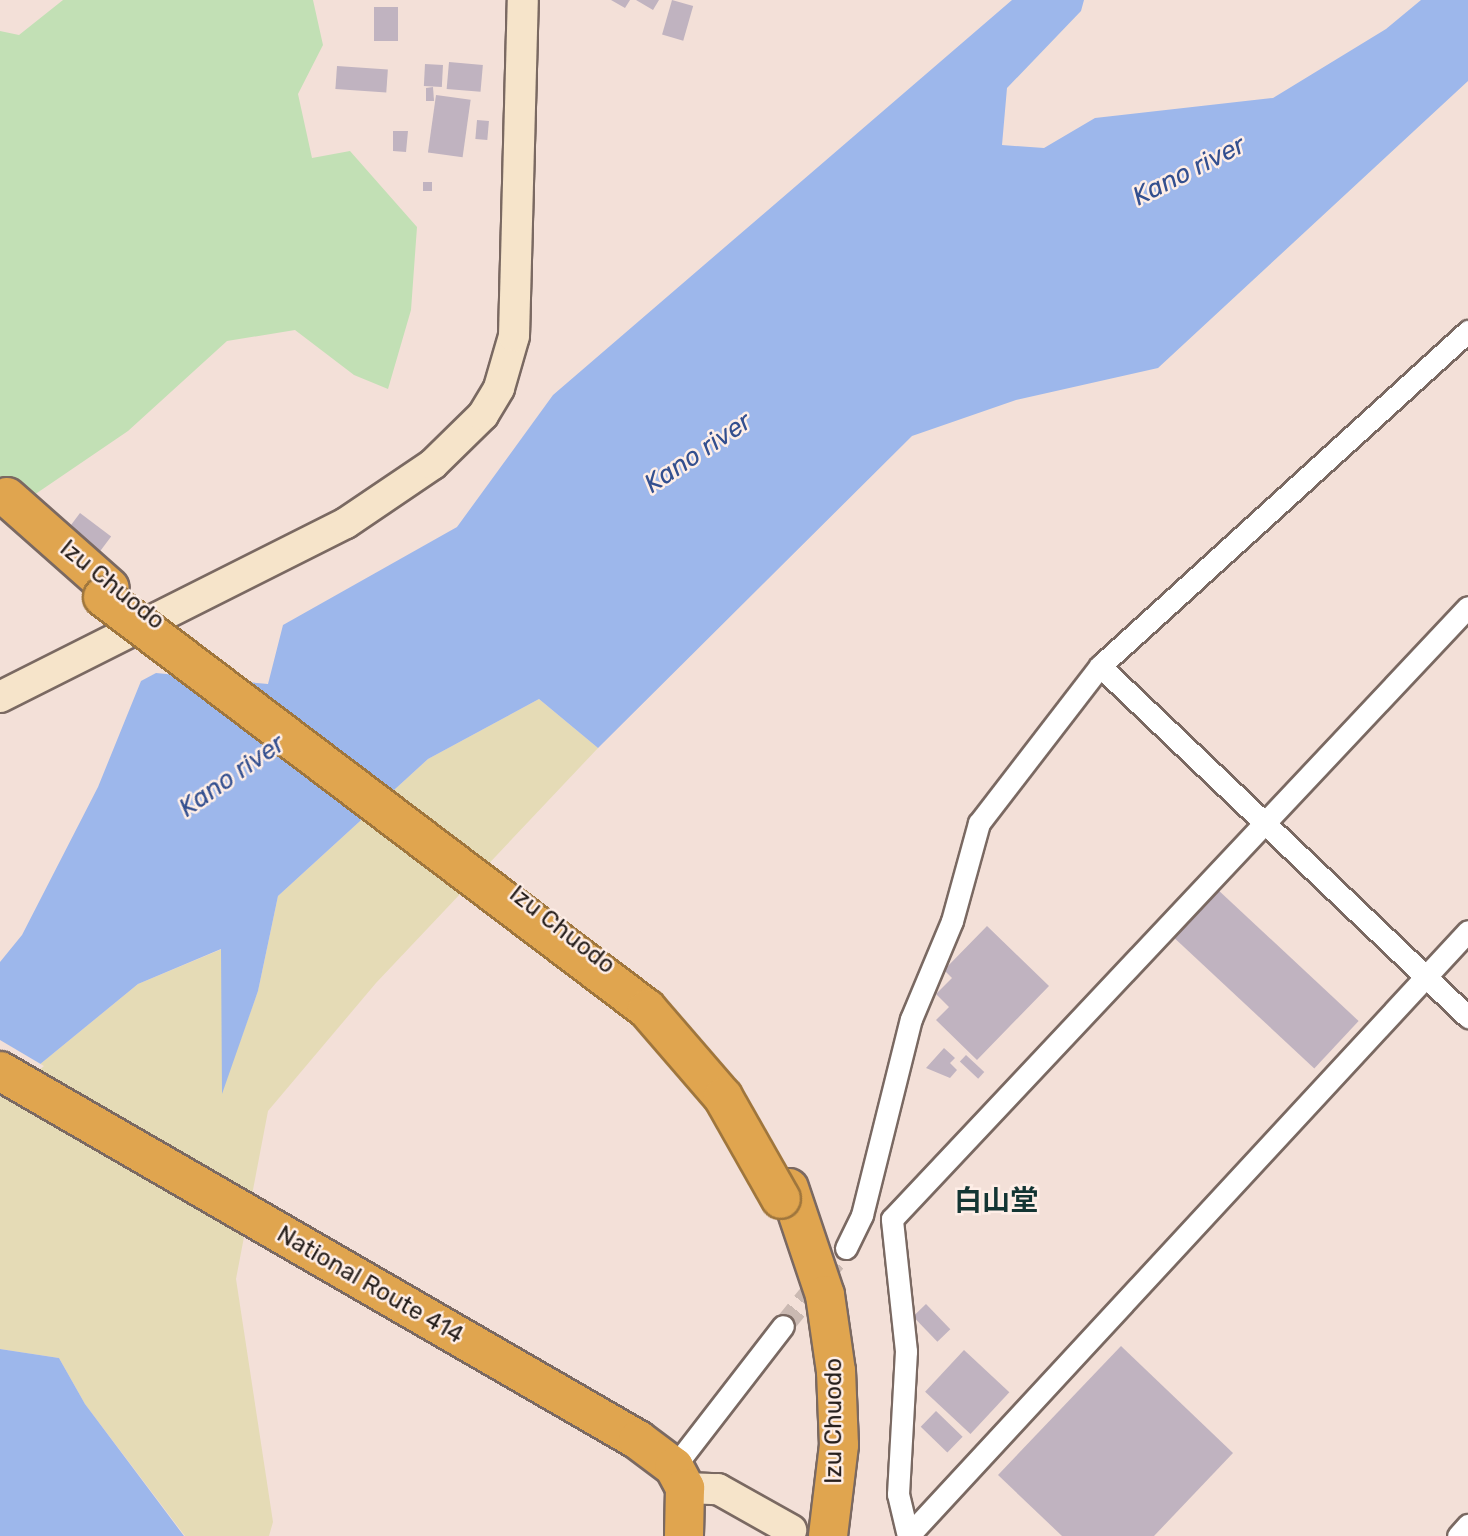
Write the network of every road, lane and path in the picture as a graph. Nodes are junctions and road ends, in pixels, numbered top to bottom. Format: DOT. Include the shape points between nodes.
graph roads {
  1 [pos="523,0"];
  2 [pos="1468,331"];
  3 [pos="4,501"];
  4 [pos="1468,607"];
  5 [pos="1100,666"];
  6 [pos="0,698"];
  7 [pos="1261,826"];
  8 [pos="1468,931"];
  9 [pos="1425,977"];
  10 [pos="1468,1017"];
  11 [pos="0,1070"];
  12 [pos="846,1248"];
  13 [pos="783,1326"];
  14 [pos="680,1478"];
  15 [pos="1468,1525"];
  16 [pos="811,1534"];
  17 [pos="684,1536"];
  18 [pos="908,1536"];
  19 [pos="1458,1536"];
  1 -- 6 [label="main road" via="514,336 499,388 483,415 433,464 346,523"];
  2 -- 5 [label="street"];
  3 -- 16 [label="highway, Izu Chuodo" via="107,592 654,1003 732,1092 785,1193 825,1294 835,1358 839,1445"];
  4 -- 7 [label="street"];
  5 -- 7 [label="street"];
  5 -- 12 [label="street" via="979,823 952,921 911,1019 868,1192"];
  7 -- 9 [label="street"];
  7 -- 18 [label="street" via="892,1219 906,1351 898,1494"];
  8 -- 9 [label="street"];
  9 -- 10 [label="street"];
  9 -- 18 [label="street"];
  11 -- 14 [label="highway, National Route 414" via="638,1440"];
  13 -- 14 [label="street"];
  14 -- 16 [label="main road" via="718,1489"];
  14 -- 17 [label="highway"];
  15 -- 19 [label="street"];
}
